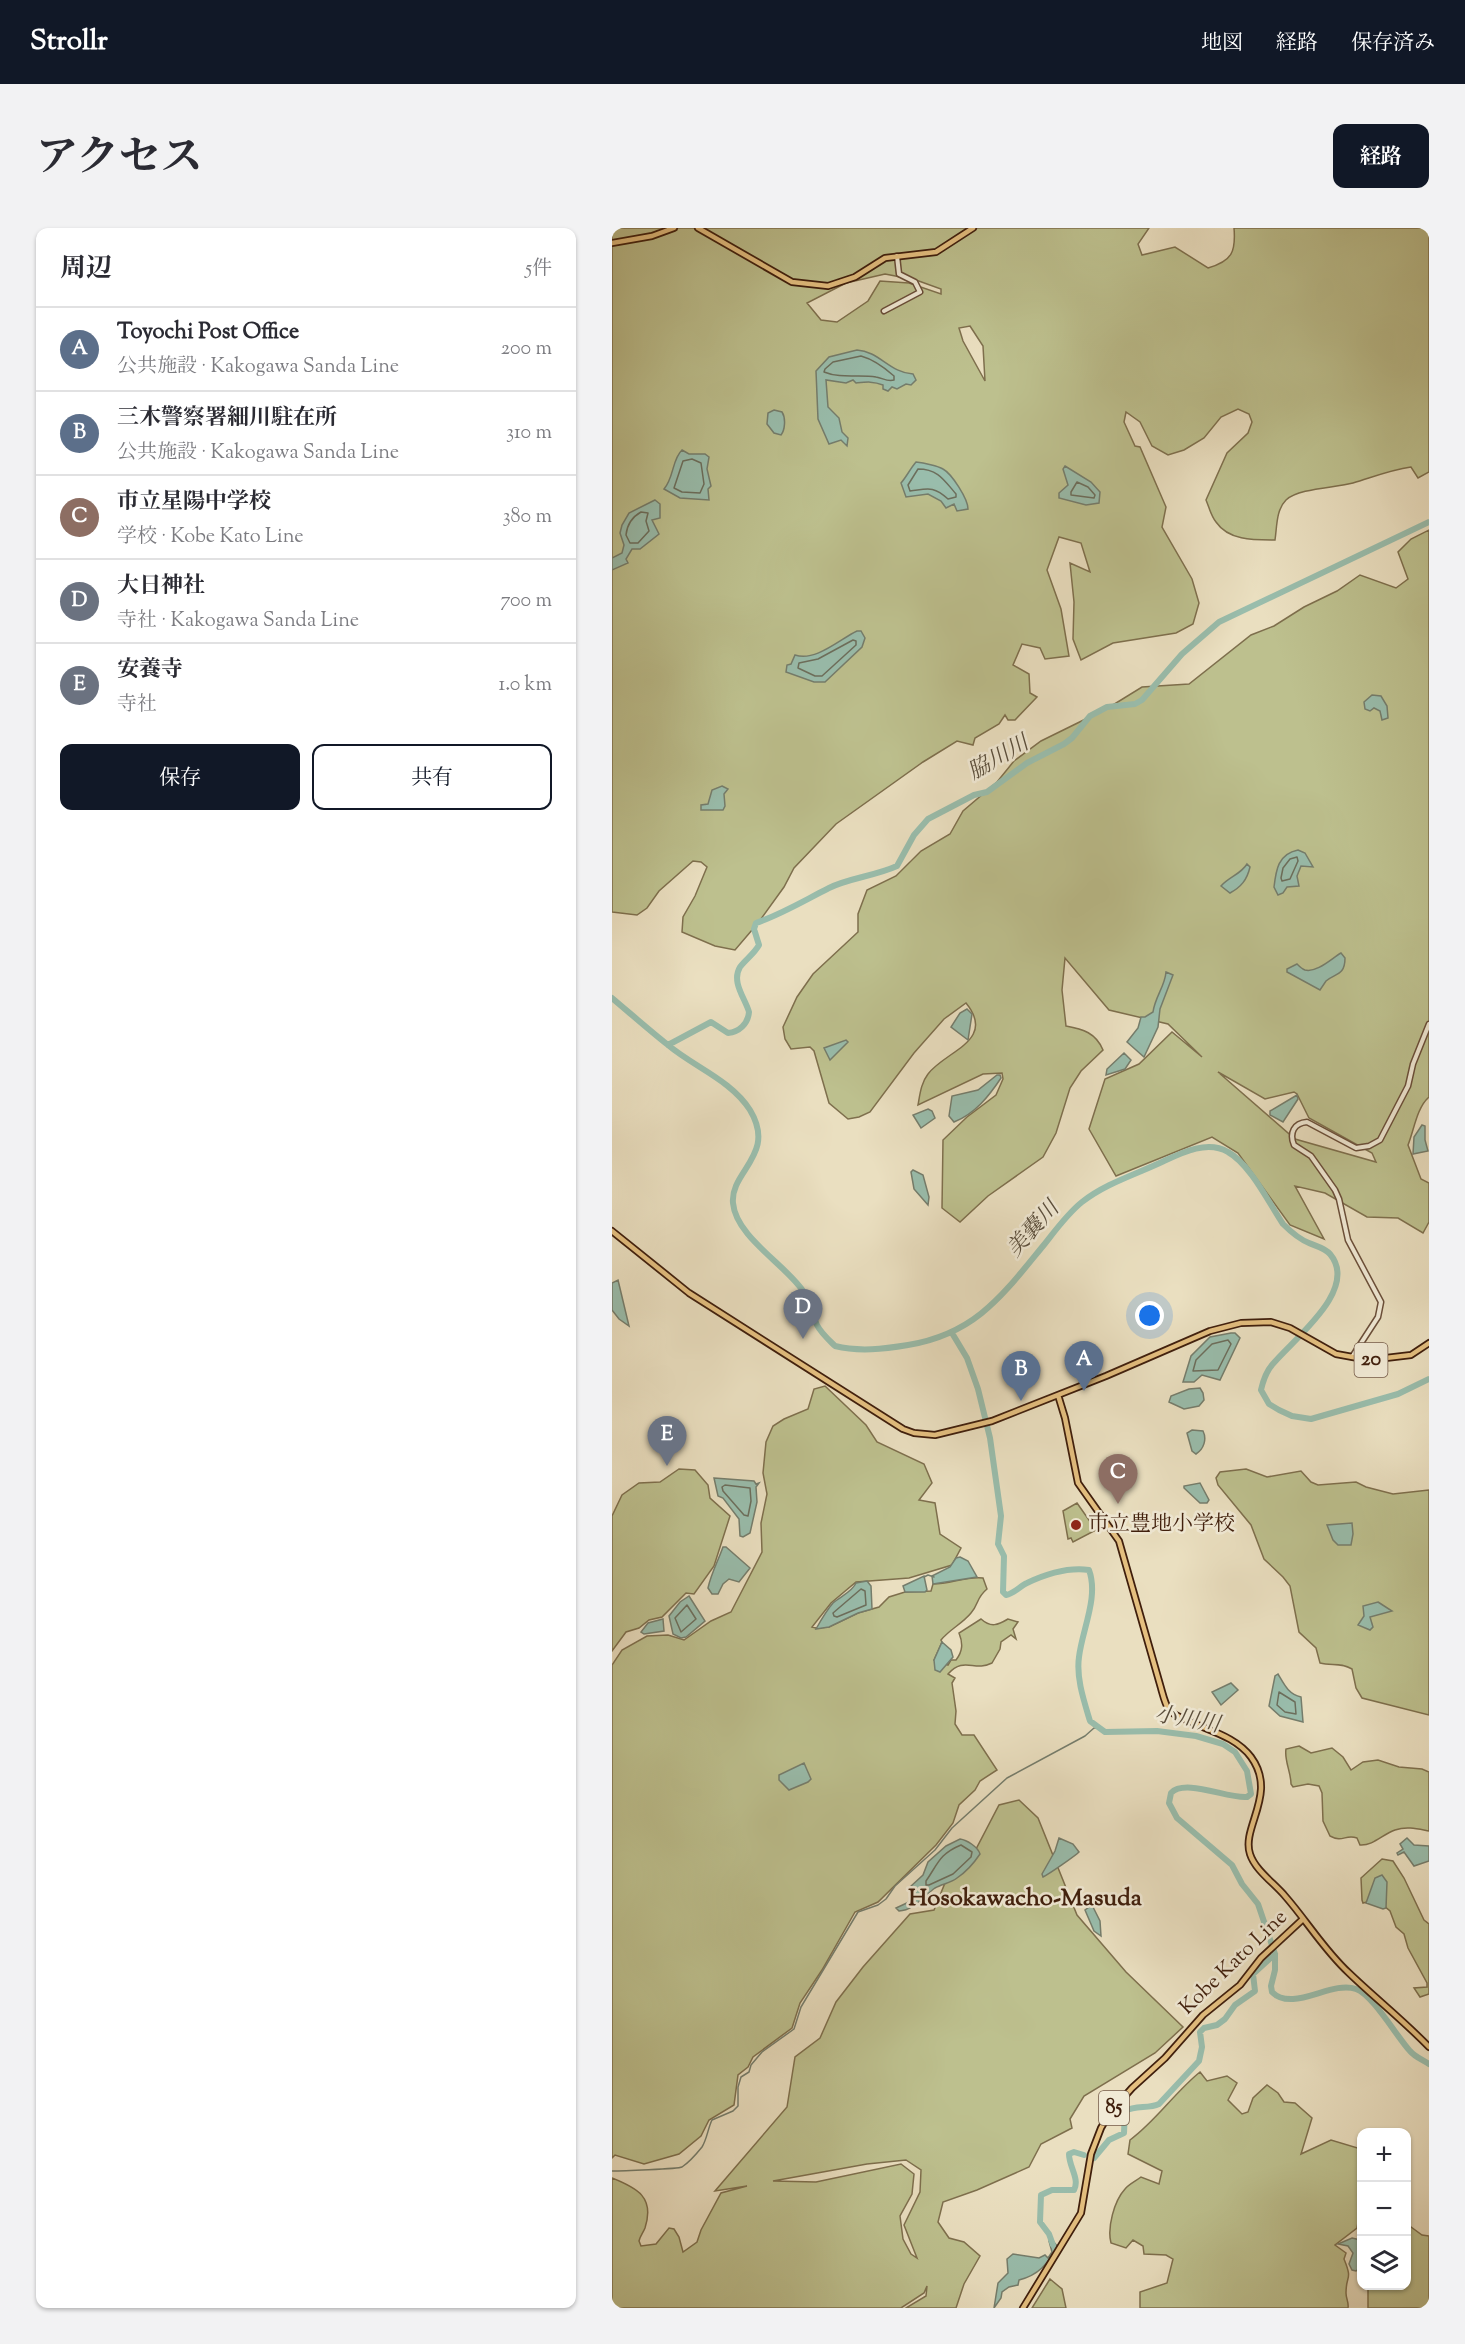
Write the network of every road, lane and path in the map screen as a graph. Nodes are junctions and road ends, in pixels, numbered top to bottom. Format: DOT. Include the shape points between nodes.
graph roads {
  1 [pos="674,228"];
  2 [pos="698,228"];
  3 [pos="973,228"];
  4 [pos="612,243"];
  5 [pos="897,256"];
  6 [pos="884,311"];
  7 [pos="1429,1024"];
  8 [pos="612,1231"];
  9 [pos="1429,1343"];
  10 [pos="1352,1358"];
  11 [pos="1058,1395"];
  12 [pos="1303,1919"];
  13 [pos="1429,2047"];
  14 [pos="1023,2308"];
  1 -- 4 [label="main road"];
  2 -- 5 [label="main road" via="783,278 805,285 839,283 885,258"];
  3 -- 5 [label="main road" via="936,252"];
  5 -- 6 [label="street" via="899,274 915,282 920,292"];
  7 -- 10 [label="street" via="1408,1086 1378,1142 1356,1148 1307,1122 1300,1123 1291,1134 1294,1145 1311,1156 1340,1199 1348,1240 1381,1302 1378,1317"];
  8 -- 11 [label="main road, 20" via="689,1293 903,1429 935,1435 992,1421"];
  9 -- 10 [label="main road, 20" via="1402,1357"];
  10 -- 11 [label="main road, 20" via="1271,1322 1241,1323 1210,1331"];
  11 -- 12 [label="main road, Kobe Kato Line" via="1078,1483 1119,1541 1169,1710 1228,1738 1251,1757 1261,1798 1251,1833 1250,1854"];
  12 -- 13 [label="main road" via="1348,1972"];
  12 -- 14 [label="main road, Kobe Kato Line / 85" via="1240,1985 1203,2014 1109,2114 1091,2154 1081,2213"];
}
